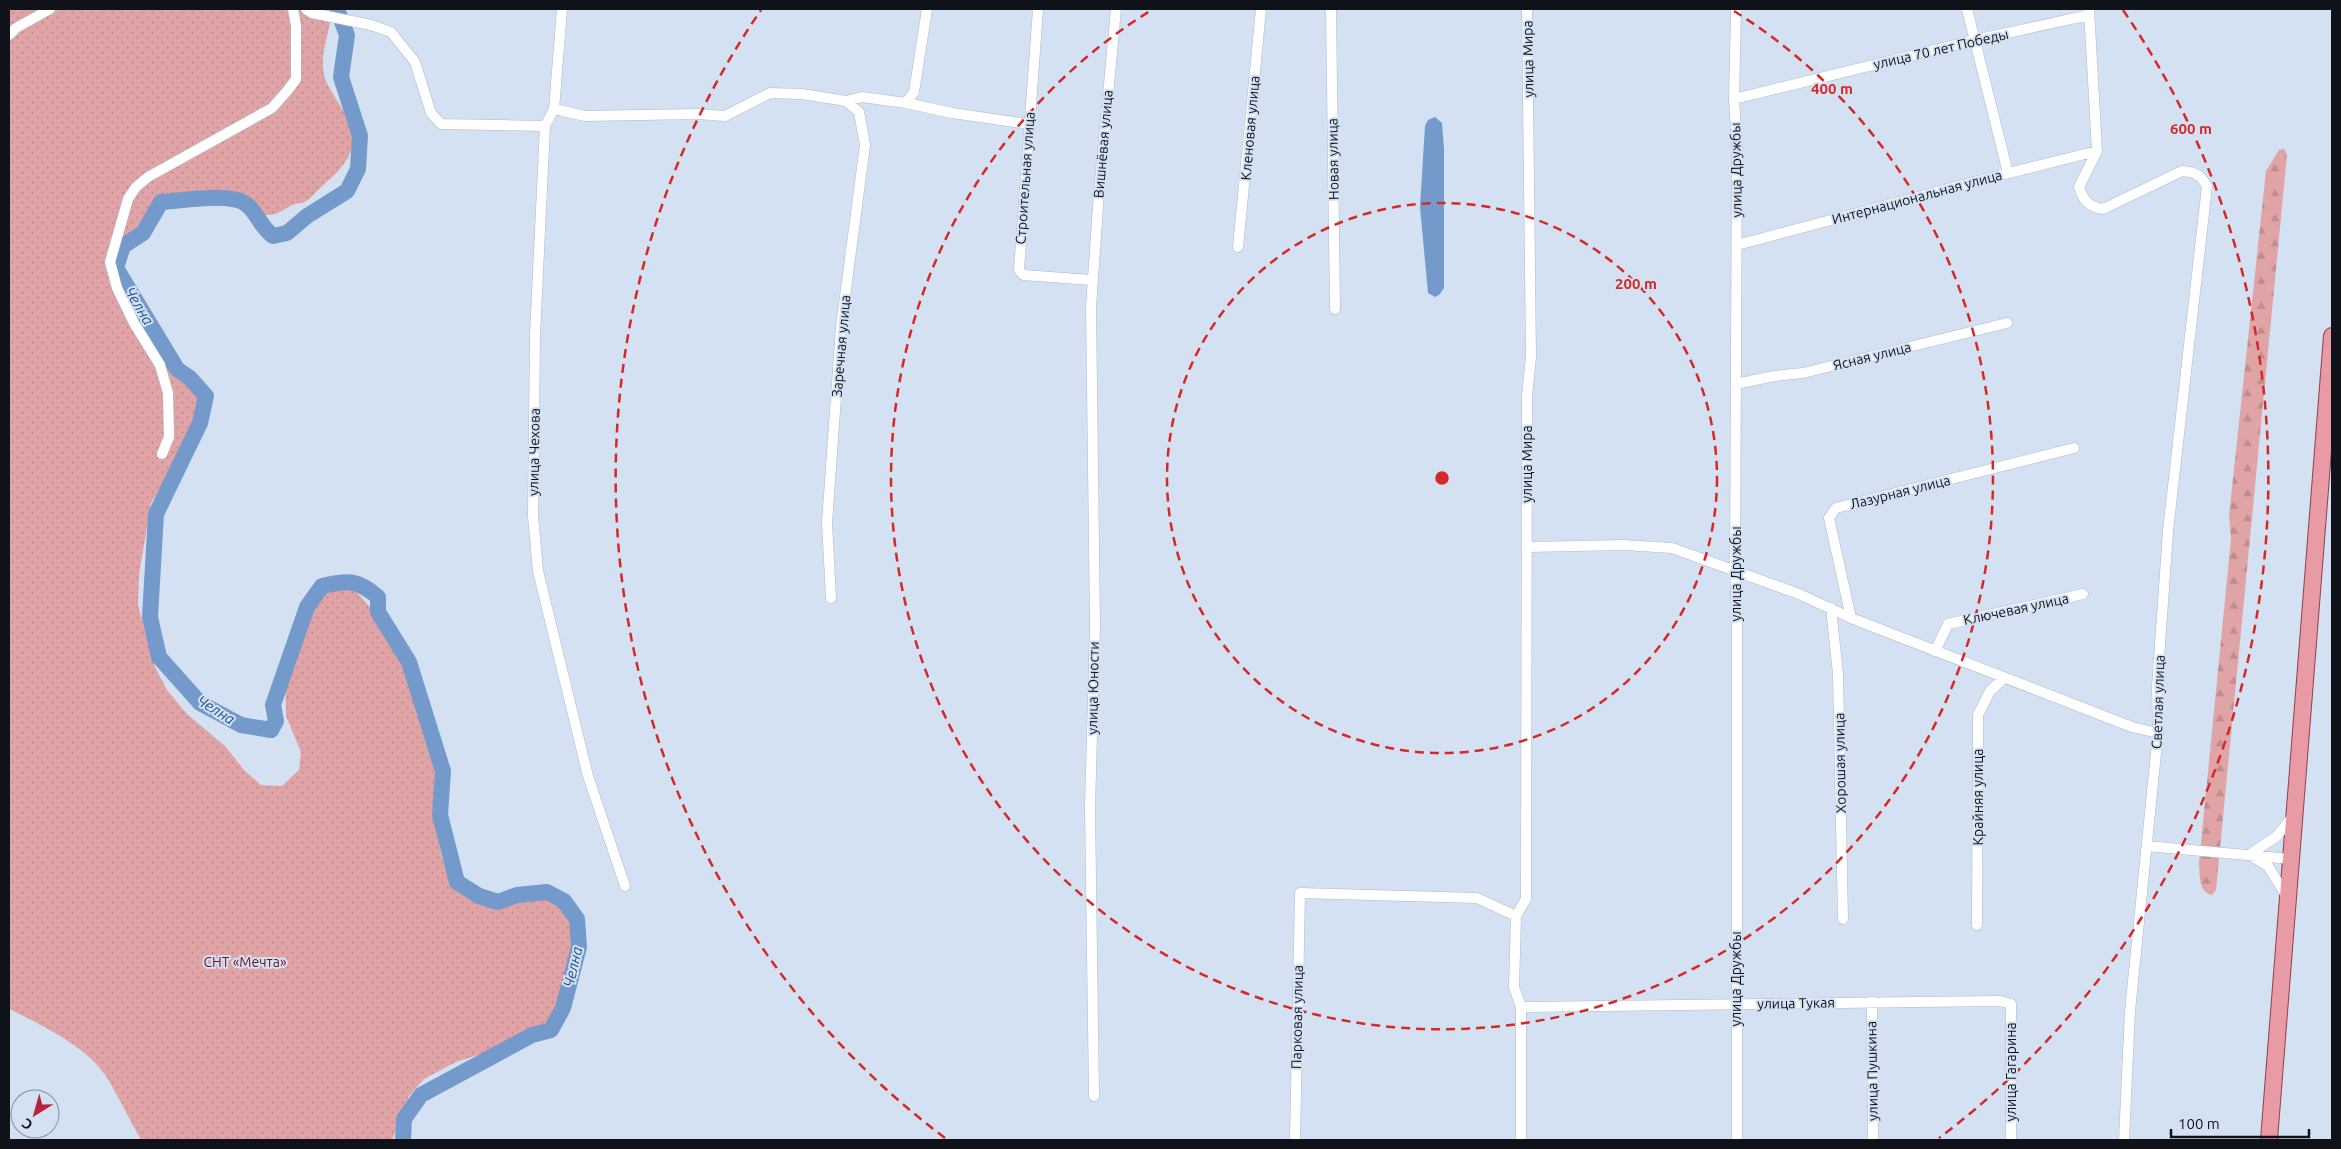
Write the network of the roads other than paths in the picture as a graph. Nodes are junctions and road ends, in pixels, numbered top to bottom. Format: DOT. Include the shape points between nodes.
graph roads {
  1 [pos="50,9"];
  2 [pos="293,9"];
  3 [pos="306,9"];
  4 [pos="562,9"];
  5 [pos="927,9"];
  6 [pos="1038,9"];
  7 [pos="1116,9"];
  8 [pos="1261,9"];
  9 [pos="1331,9"];
  10 [pos="1527,9"];
  11 [pos="1736,9"];
  12 [pos="1967,9"];
  13 [pos="2089,12"];
  14 [pos="9,35"];
  15 [pos="1975,40"];
  16 [pos="1734,99"];
  17 [pos="846,101"];
  18 [pos="906,103"];
  19 [pos="554,109"];
  20 [pos="1029,124"];
  21 [pos="544,126"];
  22 [pos="2097,152"];
  23 [pos="2008,173"];
  24 [pos="1736,245"];
  25 [pos="1238,247"];
  26 [pos="1092,280"];
  27 [pos="1335,309"];
  28 [pos="2007,323"];
  29 [pos="2332,336"];
  30 [pos="1736,384"];
  31 [pos="2074,448"];
  32 [pos="162,454"];
  33 [pos="1528,547"];
  34 [pos="1735,570"];
  35 [pos="2083,594"];
  36 [pos="831,598"];
  37 [pos="1831,608"];
  38 [pos="1851,618"];
  39 [pos="1935,651"];
  40 [pos="2004,678"];
  41 [pos="2158,732"];
  42 [pos="2294,815"];
  43 [pos="2147,846"];
  44 [pos="2249,855"];
  45 [pos="2291,859"];
  46 [pos="625,886"];
  47 [pos="2288,898"];
  48 [pos="1516,916"];
  49 [pos="1843,919"];
  50 [pos="1977,925"];
  51 [pos="1872,1002"];
  52 [pos="1736,1004"];
  53 [pos="2011,1004"];
  54 [pos="1521,1007"];
  55 [pos="1094,1096"];
  56 [pos="1295,1140"];
  57 [pos="1521,1140"];
  58 [pos="1736,1140"];
  59 [pos="1873,1140"];
  60 [pos="2011,1140"];
  61 [pos="2124,1140"];
  62 [pos="2269,1140"];
  1 -- 14 [label="street"];
  2 -- 32 [label="street" via="296,79 288,90 272,108 148,177 128,199 110,262 117,288 160,365 168,393 169,437"];
  3 -- 21 [label="street" via="391,32 415,62 431,113 441,124"];
  4 -- 19 [label="street, улица Чехова"];
  5 -- 18 [label="street" via="914,92"];
  6 -- 20 [label="street, Строительная улица"];
  7 -- 26 [label="street, Вишнёвая улица"];
  8 -- 25 [label="street, Кленовая улица"];
  9 -- 27 [label="street, Новая улица"];
  10 -- 33 [label="street, улица Мира" via="1531,357 1527,396"];
  11 -- 16 [label="street, улица Дружбы"];
  12 -- 15 [label="street"];
  13 -- 15 [label="street, улица 70 лет Победы"];
  13 -- 22 [label="street"];
  15 -- 16 [label="street, улица 70 лет Победы"];
  15 -- 23 [label="street"];
  16 -- 24 [label="street, улица Дружбы"];
  17 -- 18 [label="street" via="862,97"];
  17 -- 19 [label="street" via="770,93 725,116 585,116"];
  17 -- 36 [label="street, Заречная улица" via="859,112 865,145 841,327 827,523"];
  18 -- 20 [label="street"];
  19 -- 21 [label="street, улица Чехова"];
  20 -- 26 [label="street, Строительная улица" via="1020,274"];
  21 -- 46 [label="street, улица Чехова" via="535,335 533,516 538,571 588,776"];
  22 -- 23 [label="street, Интернациональная улица"];
  22 -- 41 [label="street, Светлая улица" via="2079,187 2083,198 2092,207 2103,209 2182,171 2194,172 2207,186 2168,531 2157,687"];
  23 -- 24 [label="street, Интернациональная улица"];
  24 -- 30 [label="street, улица Дружбы"];
  26 -- 55 [label="street, улица Юности" via="1095,625 1090,808"];
  28 -- 30 [label="street, Ясная улица" via="1803,374"];
  29 -- 42 [label="main road"];
  30 -- 34 [label="street, улица Дружбы"];
  31 -- 38 [label="street, Лазурная улица" via="1836,508 1829,518"];
  33 -- 34 [label="street" via="1624,545 1672,548"];
  33 -- 48 [label="street, улица Мира" via="1526,899"];
  34 -- 37 [label="street"];
  34 -- 52 [label="street, улица Дружбы"];
  35 -- 39 [label="street, Ключевая улица" via="1948,624"];
  37 -- 38 [label="street"];
  37 -- 49 [label="street, Хорошая улица" via="1838,674"];
  38 -- 39 [label="street"];
  39 -- 40 [label="street"];
  40 -- 41 [label="street" via="2132,727"];
  40 -- 50 [label="street, Крайняя улица" via="1990,691 1978,715"];
  41 -- 43 [label="street, Светлая улица"];
  42 -- 44 [label="street" via="2277,836"];
  42 -- 45 [label="main road"];
  43 -- 44 [label="street"];
  43 -- 61 [label="street, Светлая улица" via="2130,1012"];
  44 -- 45 [label="street"];
  44 -- 47 [label="street" via="2268,866"];
  45 -- 47 [label="main road"];
  47 -- 62 [label="main road"];
  48 -- 54 [label="street" via="1514,987"];
  48 -- 56 [label="street, Парковая улица" via="1477,898 1300,894"];
  51 -- 52 [label="street, улица Тукая"];
  51 -- 53 [label="street, улица Тукая" via="2000,1000"];
  51 -- 59 [label="street, улица Пушкина"];
  52 -- 54 [label="street, улица Тукая"];
  52 -- 58 [label="street, улица Дружбы"];
  53 -- 60 [label="street, улица Гагарина"];
  54 -- 57 [label="street"];
}
